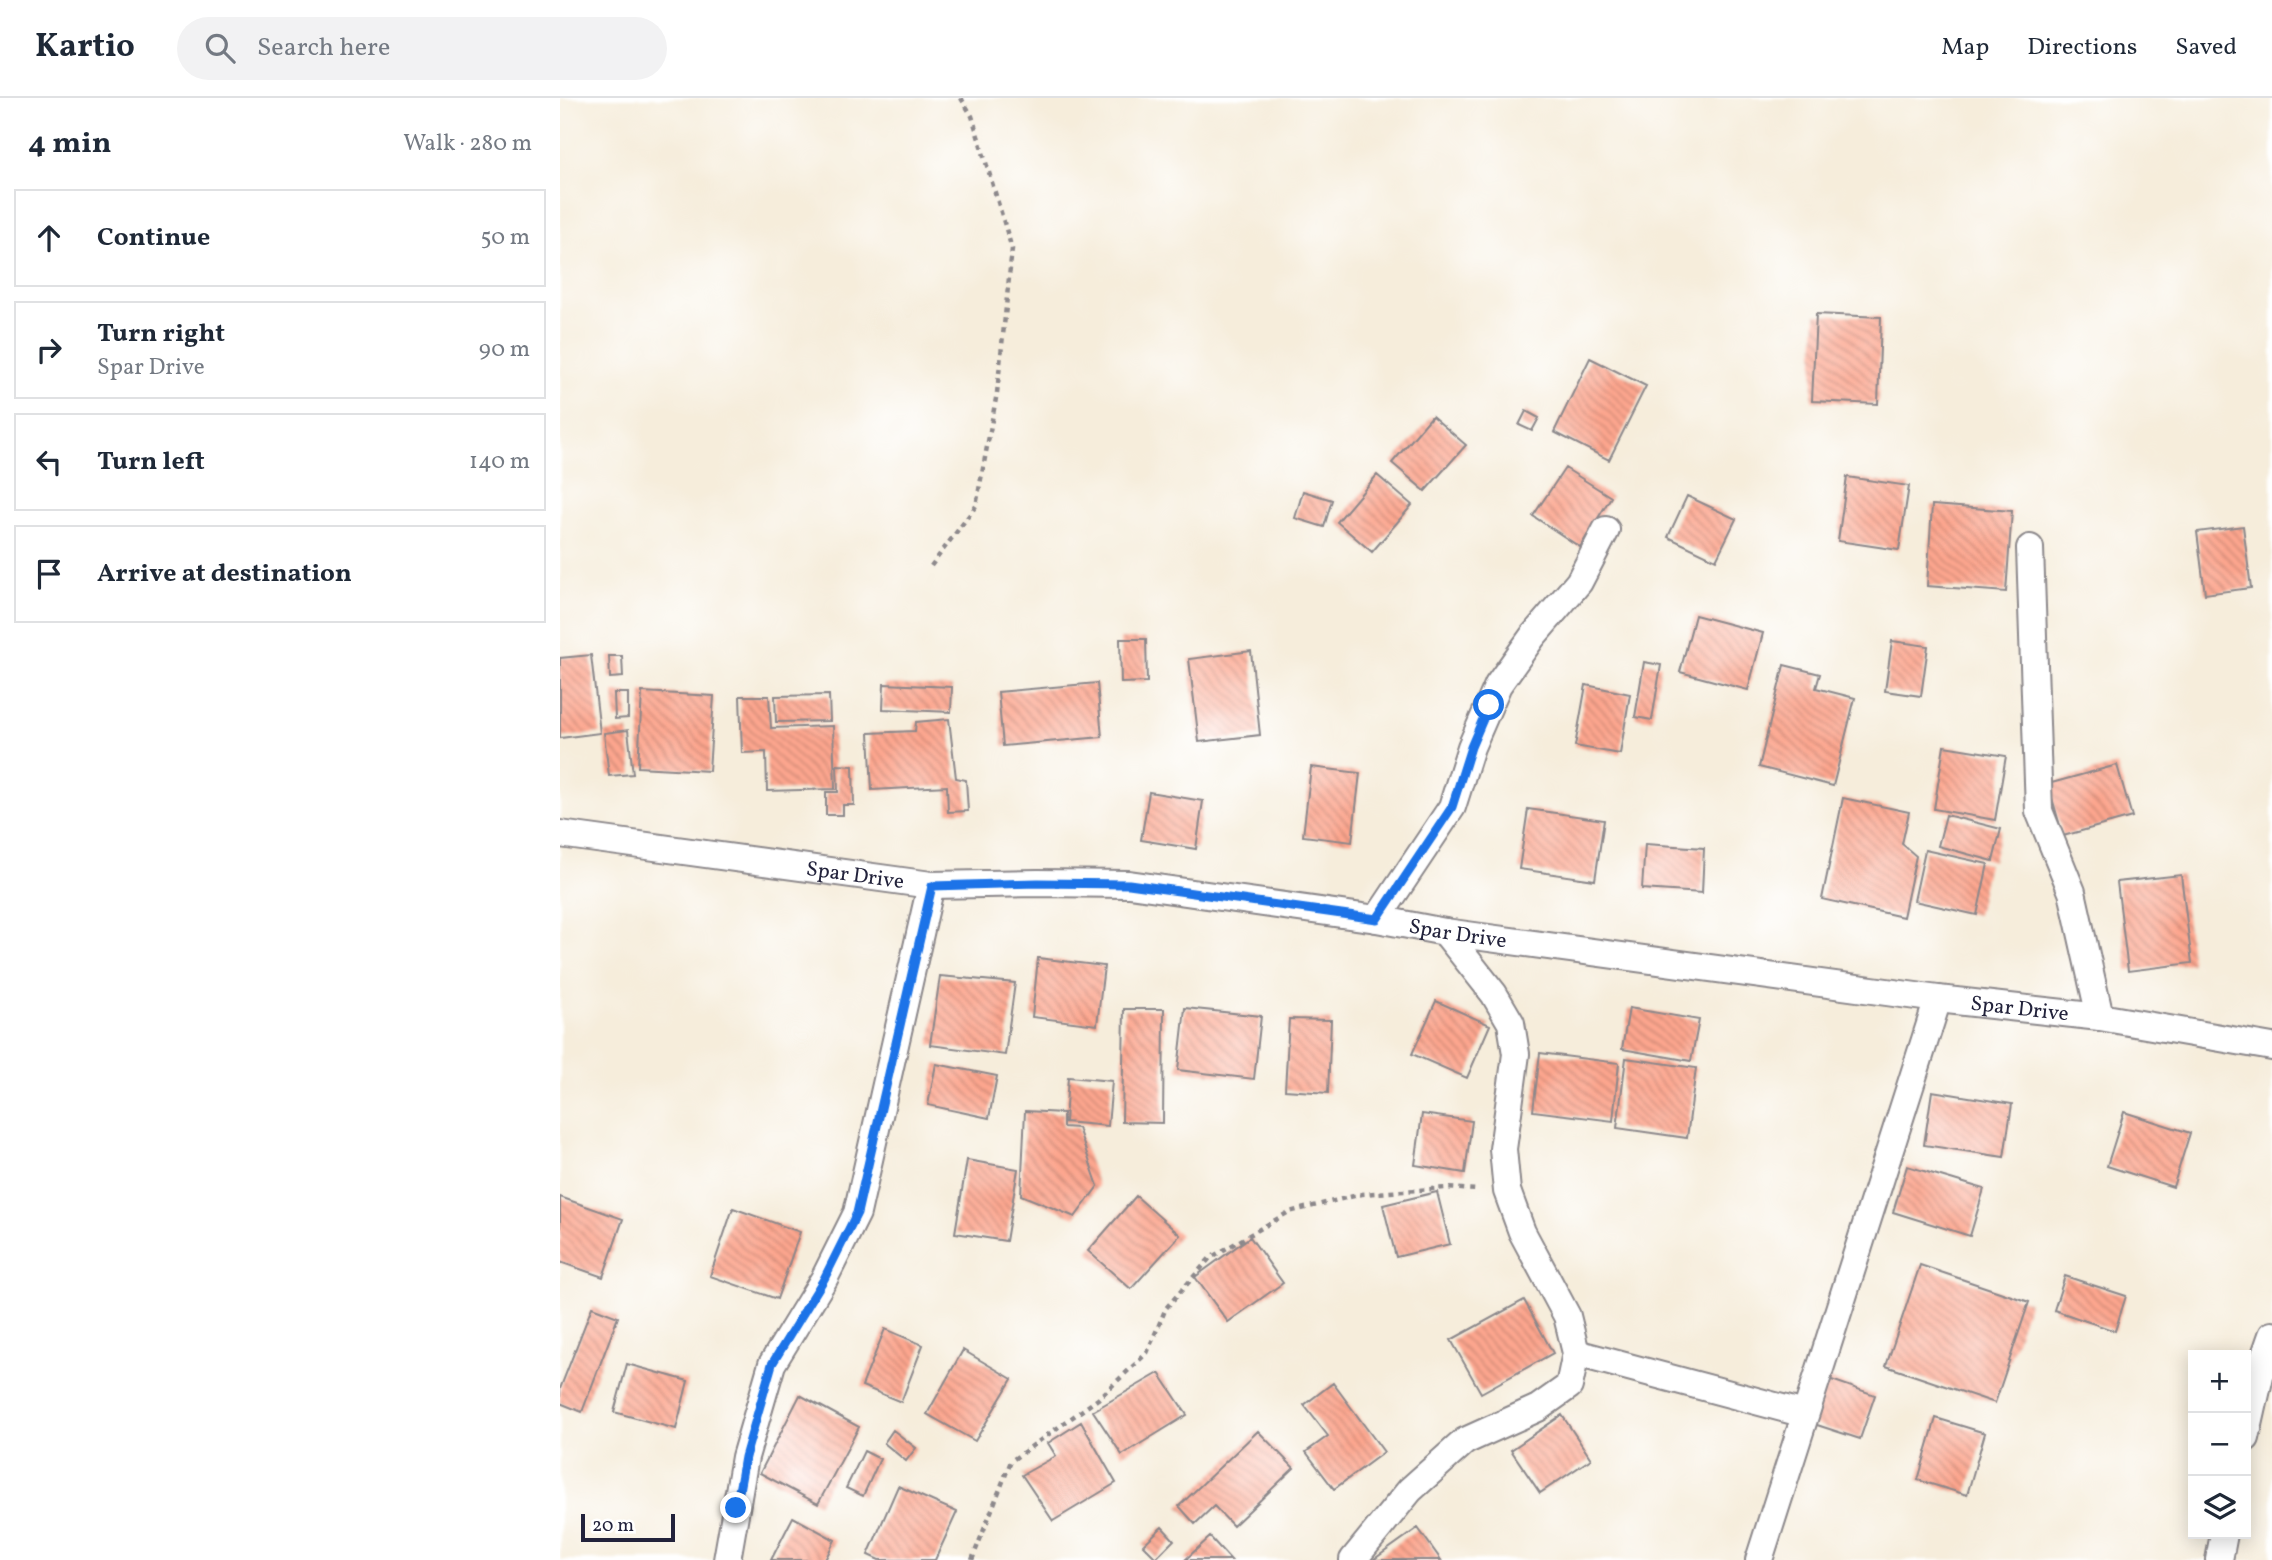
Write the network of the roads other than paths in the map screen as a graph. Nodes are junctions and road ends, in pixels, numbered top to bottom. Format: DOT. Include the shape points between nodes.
graph roads {
  1 [pos="1606,530"];
  2 [pos="2030,548"];
  3 [pos="560,834"];
  4 [pos="932,886"];
  5 [pos="1377,919"];
  6 [pos="1445,932"];
  7 [pos="1938,999"];
  8 [pos="2100,1017"];
  9 [pos="2272,1047"];
  10 [pos="2272,1335"];
  11 [pos="1576,1353"];
  12 [pos="1805,1414"];
  13 [pos="2251,1416"];
  14 [pos="2223,1539"];
  15 [pos="727,1560"];
  16 [pos="1353,1560"];
  17 [pos="1759,1560"];
  18 [pos="2219,1560"];
  1 -- 5 [label="street" via="1579,582 1498,685 1452,807"];
  2 -- 8 [label="street" via="2039,811 2072,892"];
  3 -- 4 [label="street, Spar Drive"];
  4 -- 5 [label="street, Spar Drive" via="1129,884"];
  4 -- 15 [label="street" via="857,1213 824,1279 772,1364 745,1457"];
  5 -- 6 [label="street, Spar Drive"];
  6 -- 7 [label="street, Spar Drive"];
  6 -- 11 [label="street" via="1511,1023 1516,1054 1503,1149 1507,1191 1522,1232 1567,1316"];
  7 -- 8 [label="street, Spar Drive"];
  7 -- 12 [label="street"];
  8 -- 9 [label="street, Spar Drive"];
  10 -- 13 [label="street"];
  11 -- 12 [label="street"];
  11 -- 16 [label="street" via="1569,1386 1538,1408 1465,1441 1410,1490"];
  12 -- 17 [label="street"];
  14 -- 18 [label="street"];
}
